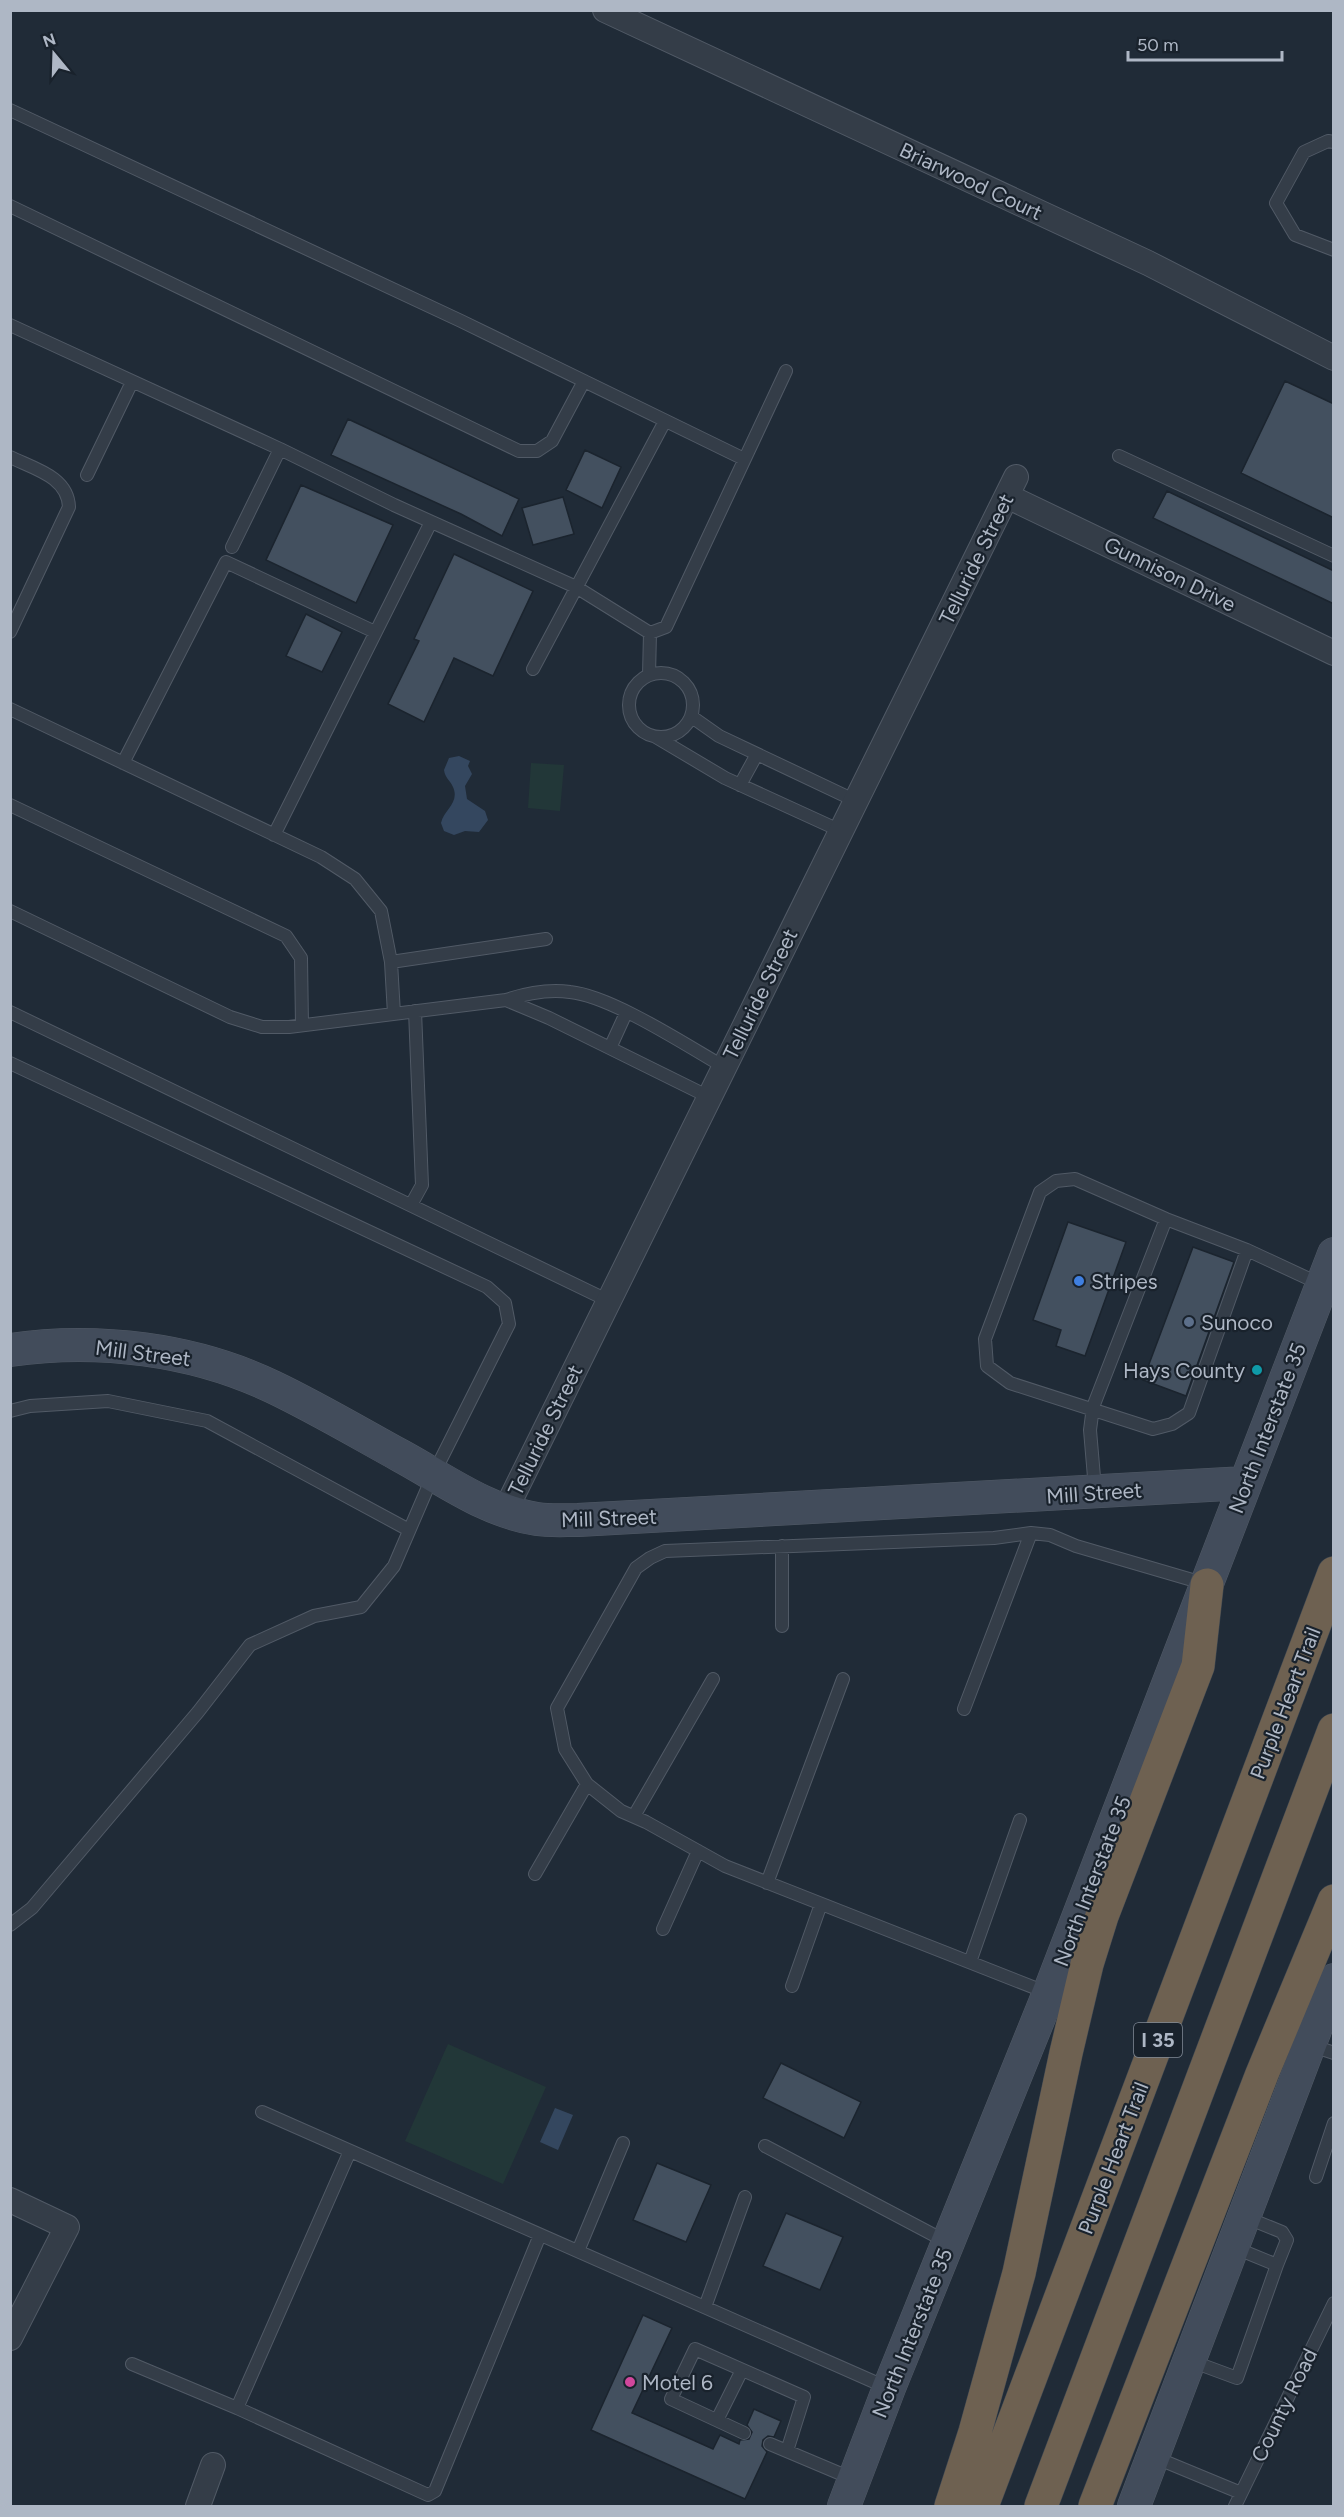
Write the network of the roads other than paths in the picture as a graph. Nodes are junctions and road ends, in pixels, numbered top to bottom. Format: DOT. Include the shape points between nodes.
graph roads {
  1 [pos="605,10"];
  2 [pos="10,110"];
  3 [pos="1334,142"];
  4 [pos="10,206"];
  5 [pos="1334,250"];
  6 [pos="10,325"];
  7 [pos="1334,358"];
  8 [pos="786,371"];
  9 [pos="584,381"];
  10 [pos="132,382"];
  11 [pos="665,421"];
  12 [pos="280,449"];
  13 [pos="1119,456"];
  14 [pos="10,457"];
  15 [pos="744,459"];
  16 [pos="87,475"];
  17 [pos="1011,487"];
  18 [pos="431,522"];
  19 [pos="232,547"];
  20 [pos="1334,556"];
  21 [pos="576,587"];
  22 [pos="10,632"];
  23 [pos="375,632"];
  24 [pos="650,633"];
  25 [pos="1334,652"];
  26 [pos="532,669"];
  27 [pos="649,675"];
  28 [pos="10,709"];
  29 [pos="692,717"];
  30 [pos="656,737"];
  31 [pos="757,754"];
  32 [pos="123,763"];
  33 [pos="740,785"];
  34 [pos="856,801"];
  35 [pos="10,805"];
  36 [pos="841,831"];
  37 [pos="274,835"];
  38 [pos="10,911"];
  39 [pos="546,939"];
  40 [pos="391,962"];
  41 [pos="506,1000"];
  42 [pos="415,1011"];
  43 [pos="10,1012"];
  44 [pos="626,1013"];
  45 [pos="394,1014"];
  46 [pos="302,1025"];
  47 [pos="610,1048"];
  48 [pos="10,1063"];
  49 [pos="724,1067"];
  50 [pos="709,1097"];
  51 [pos="411,1205"];
  52 [pos="1166,1219"];
  53 [pos="1247,1250"];
  54 [pos="1334,1254"];
  55 [pos="1322,1285"];
  56 [pos="609,1301"];
  57 [pos="10,1350"];
  58 [pos="1093,1407"];
  59 [pos="10,1411"];
  60 [pos="434,1473"];
  61 [pos="1245,1483"];
  62 [pos="1095,1493"];
  63 [pos="505,1511"];
  64 [pos="409,1530"];
  65 [pos="1031,1533"];
  66 [pos="782,1546"];
  67 [pos="1334,1573"];
  68 [pos="1207,1585"];
  69 [pos="782,1626"];
  70 [pos="713,1679"];
  71 [pos="843,1679"];
  72 [pos="964,1709"];
  73 [pos="1334,1730"];
  74 [pos="587,1784"];
  75 [pos="634,1816"];
  76 [pos="1020,1820"];
  77 [pos="698,1851"];
  78 [pos="535,1874"];
  79 [pos="766,1882"];
  80 [pos="1334,1901"];
  81 [pos="821,1904"];
  82 [pos="10,1925"];
  83 [pos="663,1929"];
  84 [pos="970,1962"];
  85 [pos="1334,1980"];
  86 [pos="792,1986"];
  87 [pos="1049,1993"];
  88 [pos="1321,2049"];
  89 [pos="262,2112"];
  90 [pos="1334,2123"];
  91 [pos="623,2143"];
  92 [pos="765,2146"];
  93 [pos="350,2151"];
  94 [pos="1316,2177"];
  95 [pos="745,2197"];
  96 [pos="10,2200"];
  97 [pos="1245,2217"];
  98 [pos="540,2235"];
  99 [pos="948,2242"];
  100 [pos="1233,2247"];
  101 [pos="578,2251"];
  102 [pos="1277,2265"];
  103 [pos="1334,2303"];
  104 [pos="705,2307"];
  105 [pos="10,2338"];
  106 [pos="1190,2360"];
  107 [pos="132,2364"];
  108 [pos="742,2370"];
  109 [pos="889,2388"];
  110 [pos="237,2408"];
  111 [pos="717,2420"];
  112 [pos="744,2433"];
  113 [pos="770,2444"];
  114 [pos="787,2451"];
  115 [pos="1153,2456"];
  116 [pos="213,2465"];
  117 [pos="849,2493"];
  118 [pos="1241,2493"];
  119 [pos="198,2506"];
  120 [pos="951,2506"];
  121 [pos="982,2506"];
  122 [pos="1041,2506"];
  123 [pos="1095,2506"];
  124 [pos="1134,2506"];
  125 [pos="1235,2506"];
  1 -- 7 [label="street, Briarwood Court" via="1148,263"];
  2 -- 9 [label="lane"];
  3 -- 5 [label="lane" via="1304,152 1276,204 1295,235"];
  4 -- 9 [label="lane" via="519,451 537,451 552,441"];
  6 -- 10 [label="lane"];
  8 -- 15 [label="lane"];
  9 -- 11 [label="lane"];
  10 -- 12 [label="lane"];
  10 -- 16 [label="lane"];
  11 -- 15 [label="lane"];
  11 -- 21 [label="lane"];
  12 -- 18 [label="lane"];
  12 -- 19 [label="lane"];
  13 -- 20 [label="lane"];
  14 -- 22 [label="lane" via="62,483 69,496 69,507"];
  15 -- 24 [label="lane" via="666,627"];
  17 -- 25 [label="street, Gunnison Drive"];
  17 -- 34 [label="street, Telluride Street"];
  18 -- 21 [label="lane"];
  18 -- 23 [label="lane"];
  21 -- 24 [label="lane"];
  21 -- 26 [label="lane"];
  23 -- 32 [label="lane" via="226,562"];
  23 -- 37 [label="lane"];
  24 -- 27 [label="lane"];
  27 -- 29 [label="lane" via="667,674 684,682 694,705"];
  27 -- 30 [label="lane" via="639,682 629,703 636,725"];
  28 -- 32 [label="lane"];
  29 -- 30 [label="lane" via="677,733"];
  29 -- 31 [label="lane" via="718,736"];
  30 -- 33 [label="lane"];
  31 -- 33 [label="lane"];
  31 -- 34 [label="lane"];
  32 -- 37 [label="lane"];
  33 -- 36 [label="lane"];
  34 -- 36 [label="street, Telluride Street"];
  35 -- 46 [label="lane" via="286,936 301,957"];
  36 -- 49 [label="street, Telluride Street"];
  37 -- 40 [label="lane" via="321,857 355,879 381,911"];
  38 -- 46 [label="lane" via="230,1017 262,1027"];
  39 -- 40 [label="lane"];
  40 -- 45 [label="lane"];
  41 -- 42 [label="lane"];
  41 -- 44 [label="lane" via="534,992 571,992 599,998"];
  41 -- 47 [label="lane"];
  42 -- 45 [label="lane"];
  42 -- 51 [label="lane" via="422,1185"];
  43 -- 51 [label="lane"];
  44 -- 47 [label="lane"];
  44 -- 49 [label="lane"];
  45 -- 46 [label="lane"];
  47 -- 50 [label="lane"];
  48 -- 60 [label="lane" via="496,1292 509,1314 506,1334"];
  49 -- 50 [label="street, Telluride Street"];
  50 -- 56 [label="street, Telluride Street"];
  51 -- 56 [label="lane"];
  52 -- 53 [label="lane"];
  52 -- 58 [label="lane"];
  52 -- 58 [label="lane" via="1075,1179 1056,1181 1040,1192 985,1339 987,1366 1010,1383"];
  53 -- 55 [label="lane"];
  53 -- 58 [label="lane" via="1188,1413 1172,1424 1153,1429"];
  54 -- 55 [label="main road, North Interstate 35"];
  55 -- 61 [label="main road, North Interstate 35"];
  56 -- 63 [label="street, Telluride Street"];
  57 -- 60 [label="main road, Mill Street" via="44,1345 121,1347 200,1360 272,1386"];
  58 -- 62 [label="lane" via="1090,1430"];
  59 -- 64 [label="lane" via="108,1401 207,1421"];
  60 -- 63 [label="main road, Mill Street" via="470,1496"];
  60 -- 64 [label="lane"];
  61 -- 62 [label="main road, Mill Street"];
  61 -- 68 [label="main road, North Interstate 35"];
  62 -- 63 [label="main road, Mill Street" via="578,1520 537,1520"];
  64 -- 82 [label="lane" via="394,1566 361,1607 314,1616 250,1645 32,1908"];
  65 -- 66 [label="lane" via="994,1538"];
  65 -- 68 [label="lane" via="1050,1535"];
  65 -- 72 [label="lane"];
  66 -- 69 [label="lane"];
  66 -- 74 [label="lane" via="665,1551 636,1568 556,1708 566,1749"];
  67 -- 121 [label="highway, Purple Heart Trail / I 35"];
  68 -- 87 [label="main road, North Interstate 35"];
  68 -- 120 [label="highway" via="1198,1666 1102,1916 1088,1964 1019,2274"];
  70 -- 75 [label="lane"];
  71 -- 79 [label="lane"];
  73 -- 122 [label="highway, I 35"];
  74 -- 75 [label="lane" via="611,1804"];
  74 -- 78 [label="lane"];
  75 -- 77 [label="lane"];
  76 -- 84 [label="lane"];
  77 -- 79 [label="lane"];
  77 -- 83 [label="lane"];
  79 -- 81 [label="lane"];
  80 -- 123 [label="highway" via="1262,2074"];
  81 -- 84 [label="lane"];
  81 -- 86 [label="lane"];
  84 -- 87 [label="lane"];
  85 -- 88 [label="main road"];
  87 -- 99 [label="main road, North Interstate 35"];
  88 -- 97 [label="main road"];
  89 -- 93 [label="lane"];
  90 -- 94 [label="lane"];
  91 -- 101 [label="lane"];
  92 -- 99 [label="lane"];
  93 -- 98 [label="lane"];
  93 -- 110 [label="lane"];
  95 -- 104 [label="lane"];
  96 -- 105 [label="street" via="67,2227"];
  97 -- 100 [label="main road"];
  97 -- 102 [label="lane" via="1282,2232 1287,2240"];
  98 -- 101 [label="lane"];
  98 -- 110 [label="lane" via="435,2491 428,2495"];
  99 -- 109 [label="main road, North Interstate 35"];
  100 -- 102 [label="lane"];
  100 -- 106 [label="main road"];
  101 -- 104 [label="lane"];
  102 -- 106 [label="lane" via="1237,2378"];
  103 -- 118 [label="lane, County Road"];
  104 -- 109 [label="lane"];
  106 -- 115 [label="main road"];
  107 -- 110 [label="lane"];
  108 -- 111 [label="lane"];
  108 -- 111 [label="lane" via="695,2349 671,2399"];
  108 -- 114 [label="lane" via="804,2397"];
  109 -- 117 [label="main road, North Interstate 35"];
  111 -- 112 [label="lane"];
  113 -- 114 [label="lane"];
  114 -- 117 [label="lane"];
  115 -- 118 [label="lane"];
  115 -- 124 [label="main road"];
  116 -- 119 [label="street"];
  118 -- 125 [label="lane, County Road"];
}
